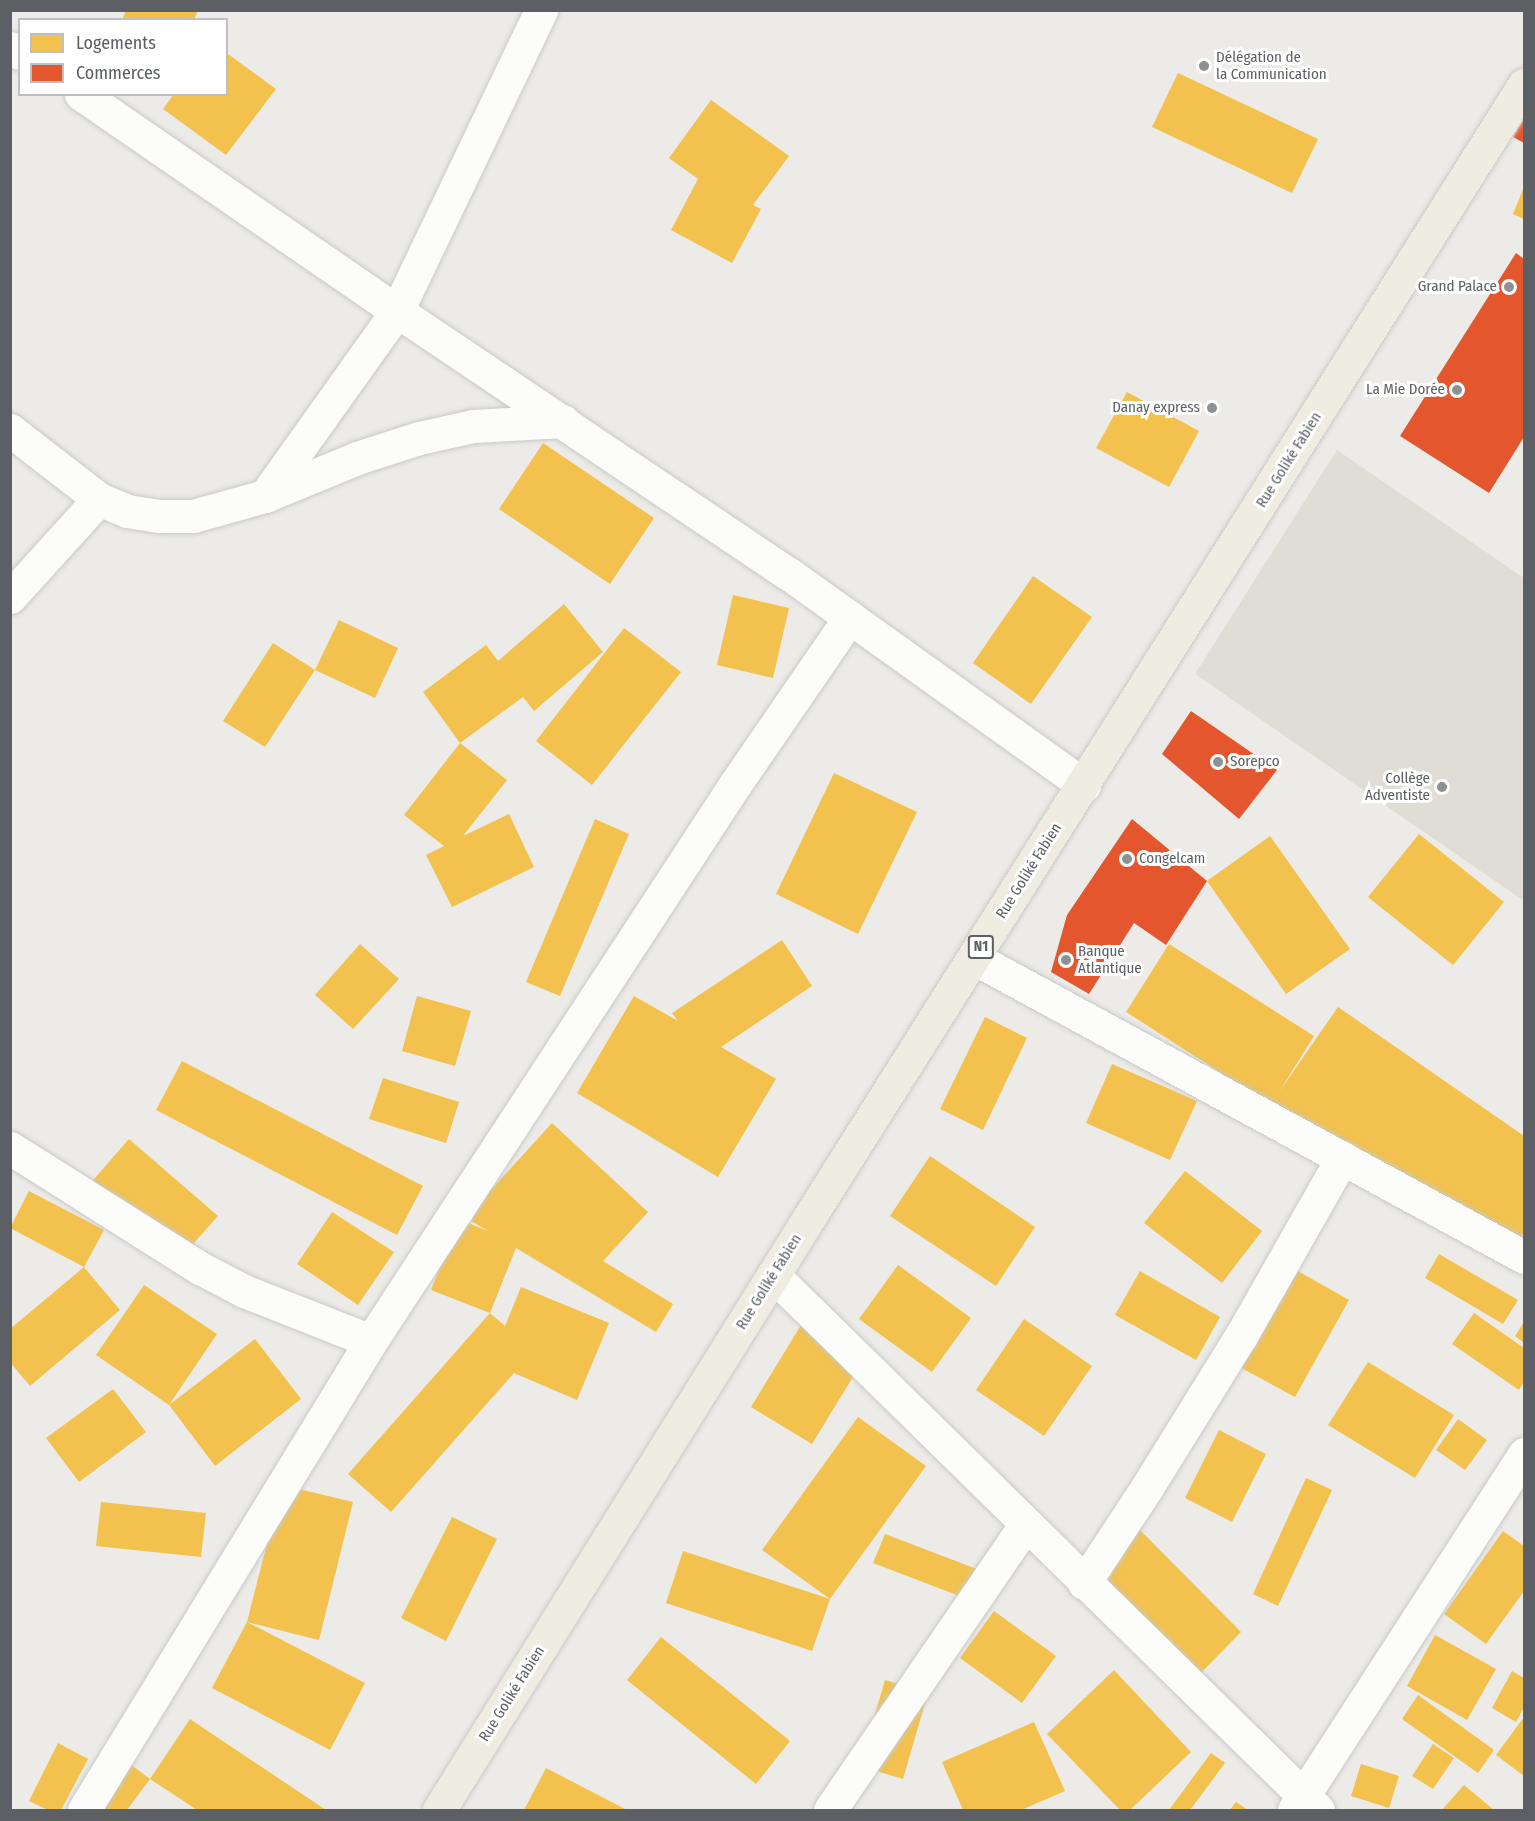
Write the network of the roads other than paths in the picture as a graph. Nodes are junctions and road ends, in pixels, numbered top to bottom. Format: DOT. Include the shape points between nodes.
graph roads {
  1 [pos="541,10"];
  2 [pos="1524,85"];
  3 [pos="84,96"];
  4 [pos="396,311"];
  5 [pos="563,421"];
  6 [pos="10,430"];
  7 [pos="265,495"];
  8 [pos="99,499"];
  9 [pos="10,597"];
  10 [pos="850,617"];
  11 [pos="1084,785"];
  12 [pos="974,958"];
  13 [pos="10,1148"];
  14 [pos="1342,1158"];
  15 [pos="1524,1257"];
  16 [pos="773,1275"];
  17 [pos="371,1341"];
  18 [pos="1524,1454"];
  19 [pos="1025,1525"];
  20 [pos="1084,1582"];
  21 [pos="1305,1806"];
  22 [pos="84,1810"];
  23 [pos="439,1810"];
  24 [pos="830,1810"];
  1 -- 4 [label="street"];
  2 -- 11 [label="highway, Rue Goliké Fabien / N1"];
  3 -- 4 [label="street"];
  4 -- 5 [label="street"];
  4 -- 7 [label="street"];
  5 -- 7 [label="street" via="473,426 419,438"];
  5 -- 10 [label="street"];
  6 -- 8 [label="street"];
  7 -- 8 [label="street" via="194,516 127,511"];
  8 -- 9 [label="street"];
  10 -- 11 [label="street"];
  10 -- 17 [label="street" via="736,783"];
  11 -- 12 [label="highway, Rue Goliké Fabien / N1"];
  12 -- 14 [label="street"];
  12 -- 16 [label="highway, Rue Goliké Fabien / N1"];
  13 -- 17 [label="street" via="200,1268 244,1291"];
  14 -- 15 [label="street"];
  14 -- 20 [label="street" via="1241,1336"];
  16 -- 19 [label="street"];
  16 -- 23 [label="highway, Rue Goliké Fabien / N1"];
  17 -- 22 [label="street"];
  18 -- 21 [label="street"];
  19 -- 20 [label="street"];
  19 -- 24 [label="street"];
  20 -- 21 [label="street"];
}
